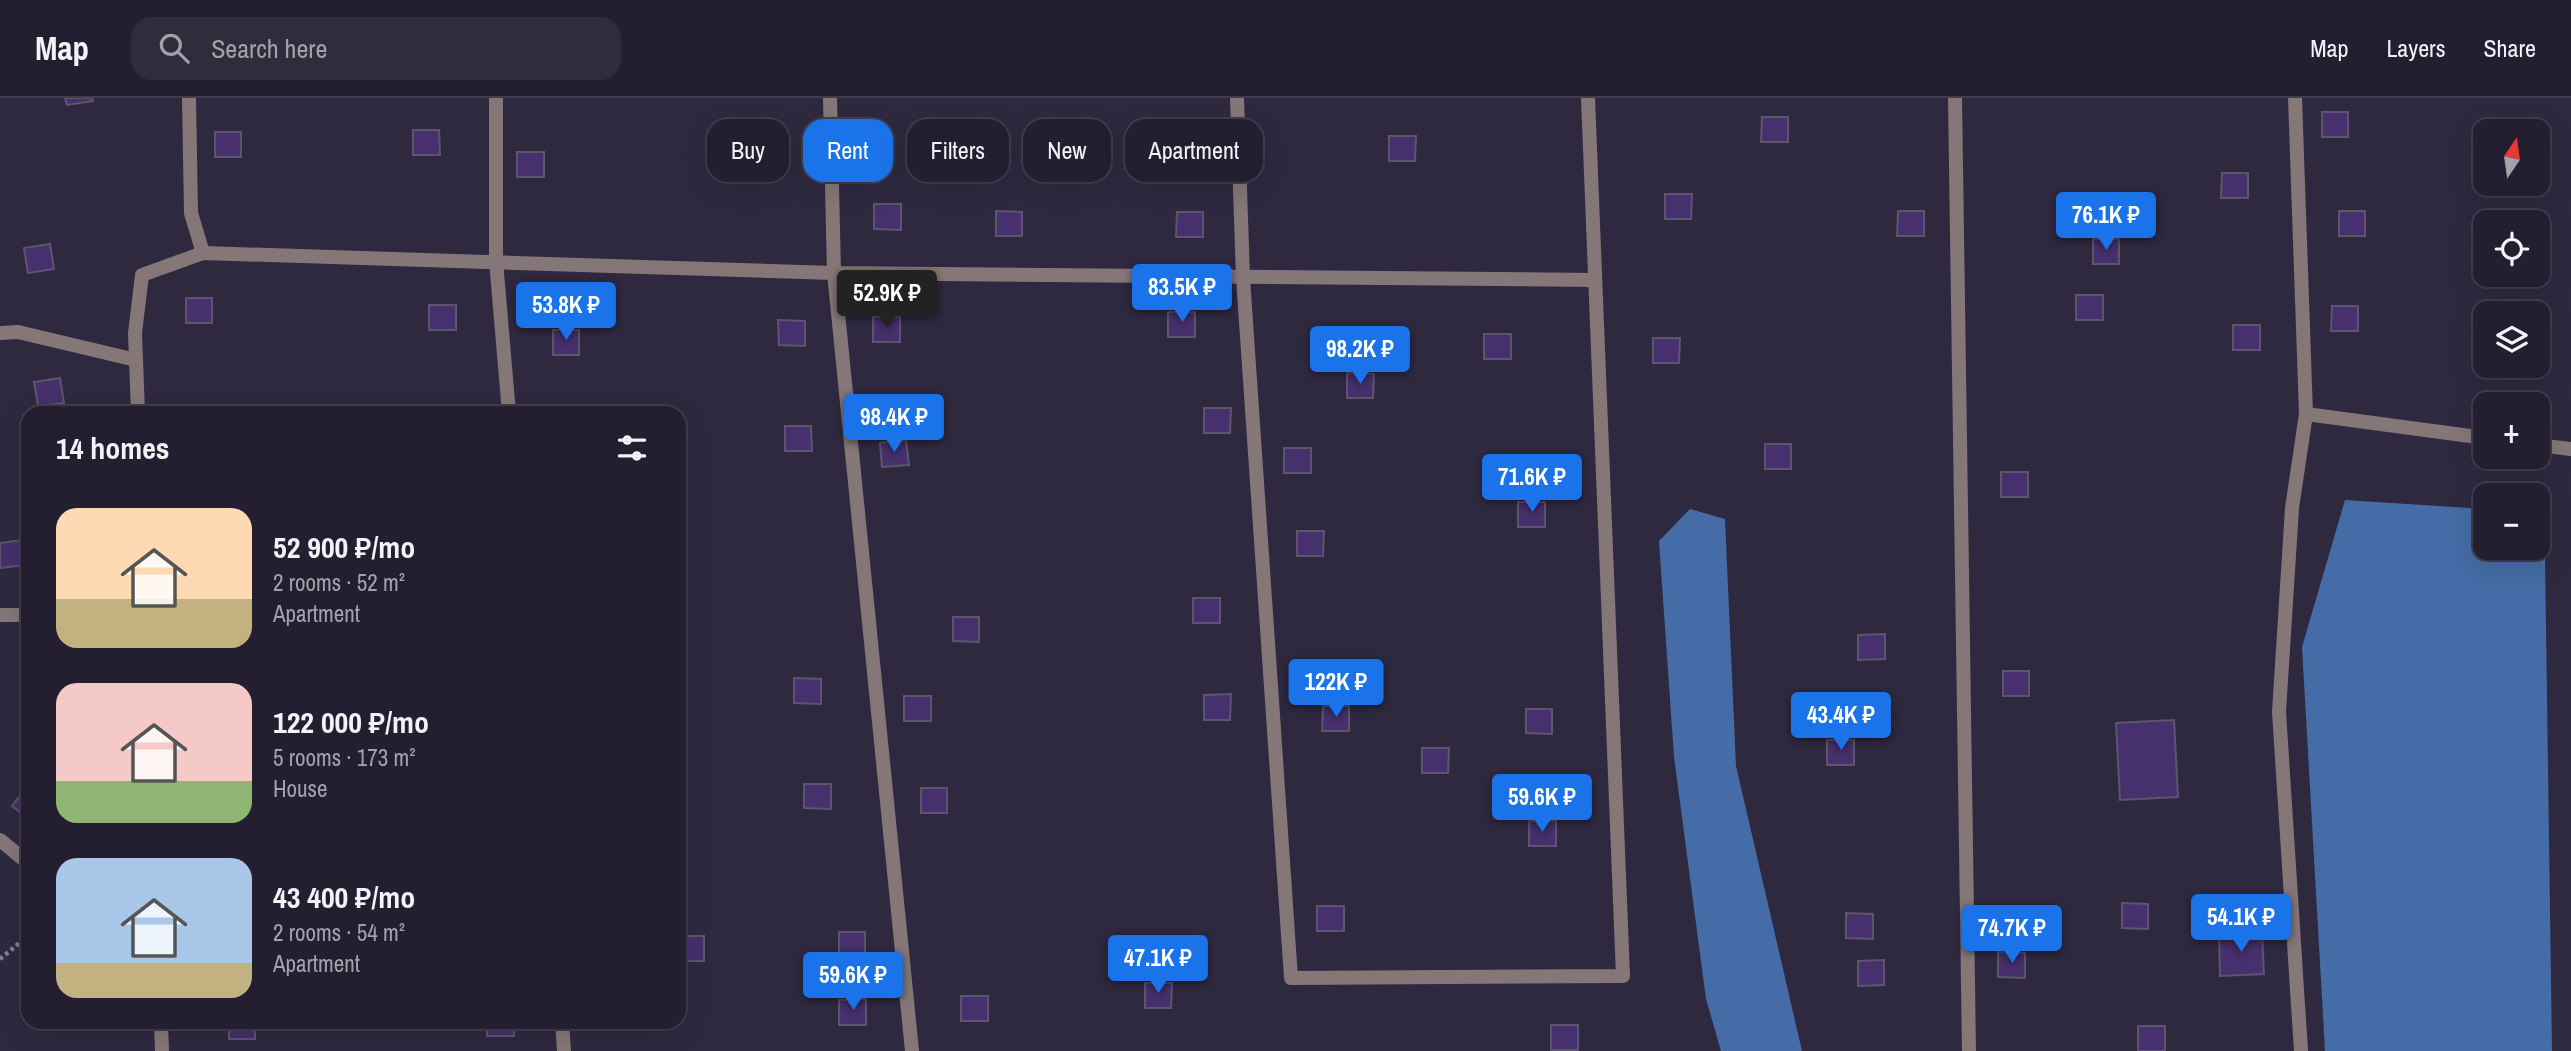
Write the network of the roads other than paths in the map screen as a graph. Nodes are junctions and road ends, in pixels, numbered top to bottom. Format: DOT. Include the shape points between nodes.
graph roads {
  1 [pos="189,98"];
  2 [pos="496,98"];
  3 [pos="830,98"];
  4 [pos="1237,98"];
  5 [pos="1588,98"];
  6 [pos="1955,98"];
  7 [pos="2295,98"];
  8 [pos="203,253"];
  9 [pos="496,261"];
  10 [pos="834,273"];
  11 [pos="1243,278"];
  12 [pos="1595,280"];
  13 [pos="0,333"];
  14 [pos="136,360"];
  15 [pos="138,406"];
  16 [pos="508,406"];
  17 [pos="2306,414"];
  18 [pos="2473,436"];
  19 [pos="2550,446"];
  20 [pos="2571,449"];
  21 [pos="0,615"];
  22 [pos="21,615"];
  23 [pos="0,840"];
  24 [pos="21,857"];
  25 [pos="161,1029"];
  26 [pos="562,1029"];
  27 [pos="162,1051"];
  28 [pos="564,1051"];
  29 [pos="912,1051"];
  30 [pos="1969,1051"];
  31 [pos="2301,1051"];
  1 -- 8 [label="street" via="191,213"];
  2 -- 9 [label="street"];
  3 -- 10 [label="street"];
  4 -- 11 [label="street"];
  5 -- 12 [label="street"];
  6 -- 30 [label="street"];
  7 -- 17 [label="street"];
  8 -- 9 [label="street"];
  8 -- 14 [label="street" via="142,275"];
  9 -- 10 [label="street"];
  9 -- 16 [label="street"];
  10 -- 11 [label="street"];
  10 -- 29 [label="street"];
  11 -- 12 [label="street"];
  11 -- 12 [label="street" via="1291,978 1623,976"];
  13 -- 14 [label="street" via="18,332"];
  14 -- 15 [label="street"];
  17 -- 18 [label="street"];
  17 -- 31 [label="street" via="2292,508 2279,712"];
  19 -- 20 [label="street"];
  21 -- 22 [label="street"];
  23 -- 24 [label="street"];
  25 -- 27 [label="street"];
  26 -- 28 [label="street"];
}
